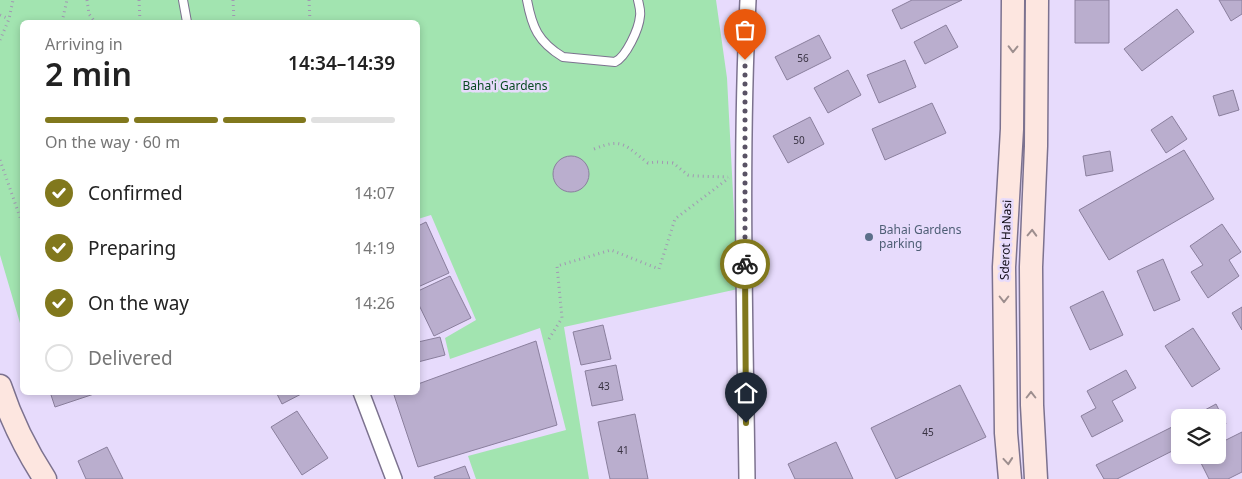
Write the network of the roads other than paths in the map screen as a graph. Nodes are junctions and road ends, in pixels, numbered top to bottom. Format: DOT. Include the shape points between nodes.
graph roads {
  1 [pos="183,0"];
  2 [pos="527,0"];
  3 [pos="638,0"];
  4 [pos="748,0"];
  5 [pos="1013,0"];
  6 [pos="1037,0"];
  7 [pos="187,20"];
  8 [pos="0,386"];
  9 [pos="362,395"];
  10 [pos="44,479"];
  11 [pos="394,479"];
  12 [pos="747,479"];
  13 [pos="1010,479"];
  14 [pos="1036,479"];
  1 -- 7 [label="lane"];
  2 -- 3 [label="lane" via="536,32 546,46 563,57 615,62 624,55 639,23"];
  4 -- 12 [label="street" via="744,174"];
  5 -- 13 [label="street, Sderot HaNasi, one-way" via="1012,130 1004,267 1006,433"];
  14 -- 6 [label="street, Sderot HaNasi, one-way" via="1031,267"];
  8 -- 10 [label="street" via="7,408"];
  9 -- 11 [label="street"];
}
